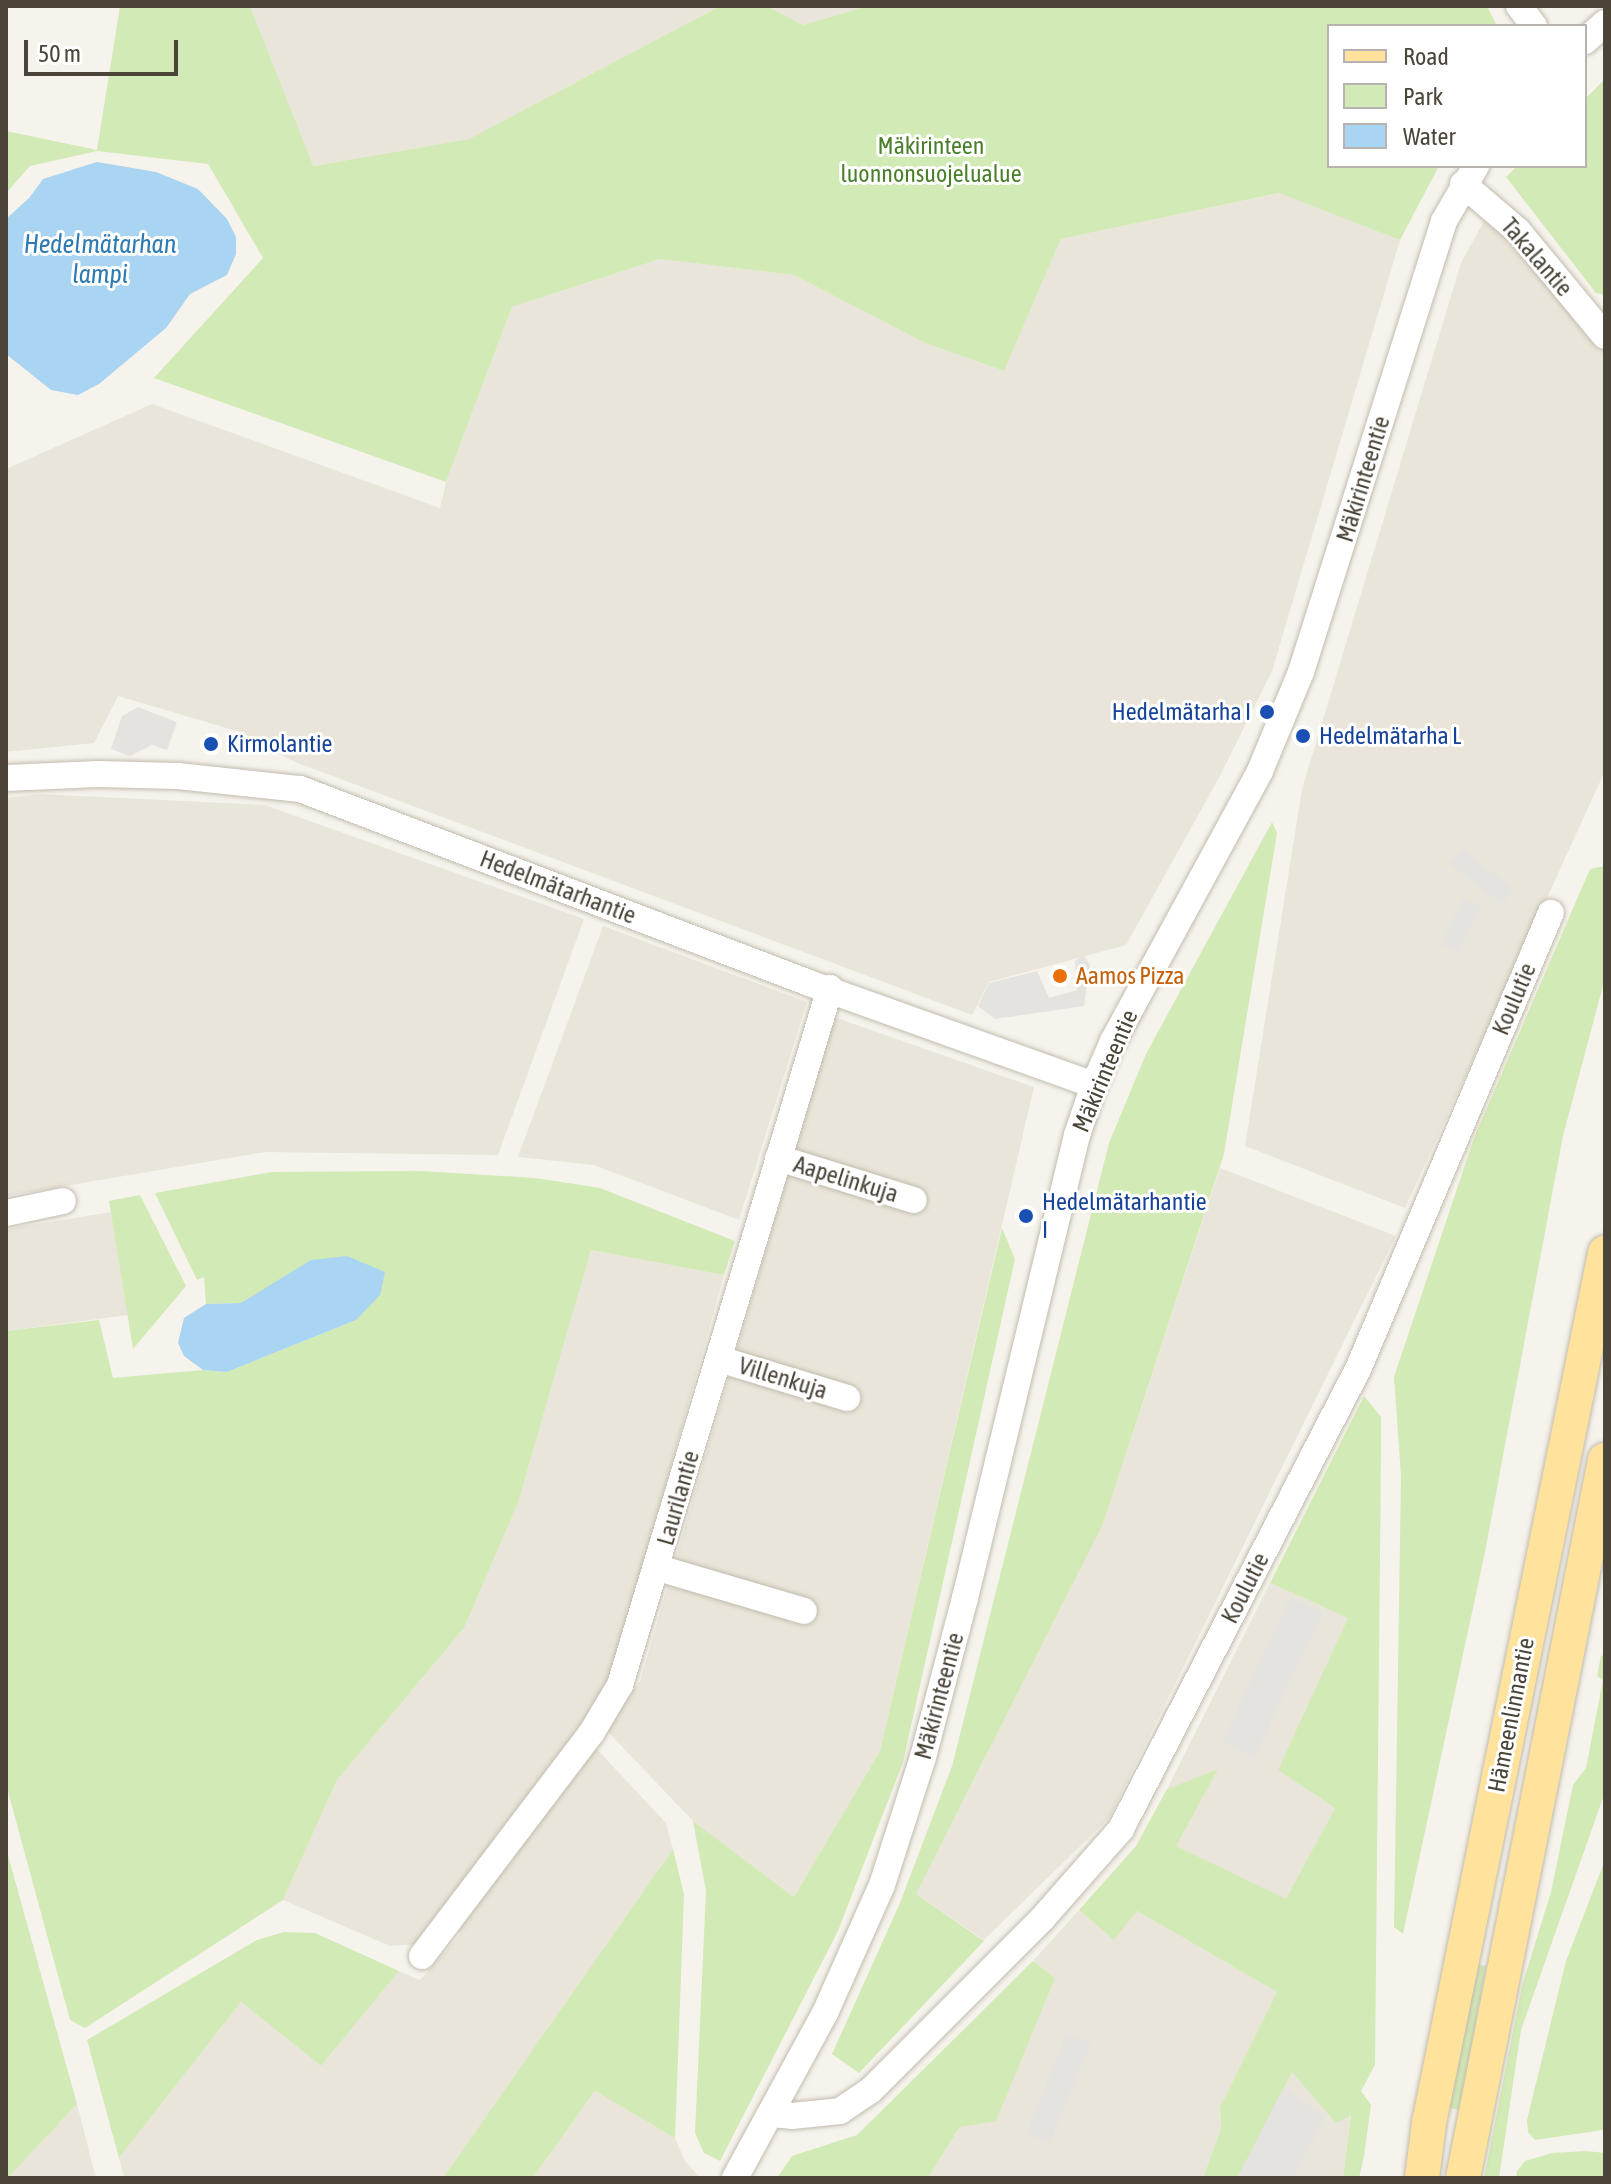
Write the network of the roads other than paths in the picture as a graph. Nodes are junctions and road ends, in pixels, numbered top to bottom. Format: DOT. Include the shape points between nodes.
graph roads {
  1 [pos="1519,6"];
  2 [pos="1605,23"];
  3 [pos="1532,24"];
  4 [pos="1587,39"];
  5 [pos="1469,175"];
  6 [pos="1605,336"];
  7 [pos="6,778"];
  8 [pos="1551,913"];
  9 [pos="830,988"];
  10 [pos="1094,1085"];
  11 [pos="778,1158"];
  12 [pos="914,1200"];
  13 [pos="63,1201"];
  14 [pos="6,1213"];
  15 [pos="1605,1253"];
  16 [pos="719,1359"];
  17 [pos="847,1398"];
  18 [pos="1605,1460"];
  19 [pos="658,1568"];
  20 [pos="804,1611"];
  21 [pos="422,1956"];
  22 [pos="770,2114"];
  23 [pos="735,2178"];
  24 [pos="1422,2178"];
  25 [pos="1463,2178"];
  1 -- 3 [label="street"];
  2 -- 4 [label="street"];
  5 -- 6 [label="street, Takalantie"];
  5 -- 10 [label="street, Mäkirinteentie" via="1444,221 1301,672 1260,771"];
  7 -- 9 [label="street, Hedelmätarhantie" via="178,776 300,789"];
  8 -- 22 [label="street, Koulutie" via="1363,1358 1121,1829 1042,1919 871,2090 840,2111"];
  9 -- 10 [label="street, Hedelmätarhantie"];
  9 -- 11 [label="street, Laurilantie"];
  10 -- 22 [label="street, Mäkirinteentie" via="1077,1135 965,1598 900,1828 882,1885 825,2013"];
  11 -- 12 [label="street, Aapelinkuja"];
  11 -- 16 [label="street, Laurilantie"];
  13 -- 14 [label="street"];
  15 -- 24 [label="main road, Hämeenlinnantie"];
  16 -- 17 [label="street, Villenkuja"];
  16 -- 19 [label="street, Laurilantie"];
  18 -- 25 [label="main road, Hämeenlinnantie"];
  19 -- 20 [label="street"];
  19 -- 21 [label="street, Laurilantie" via="632,1656 610,1707"];
  22 -- 23 [label="street, Mäkirinteentie"];
}
